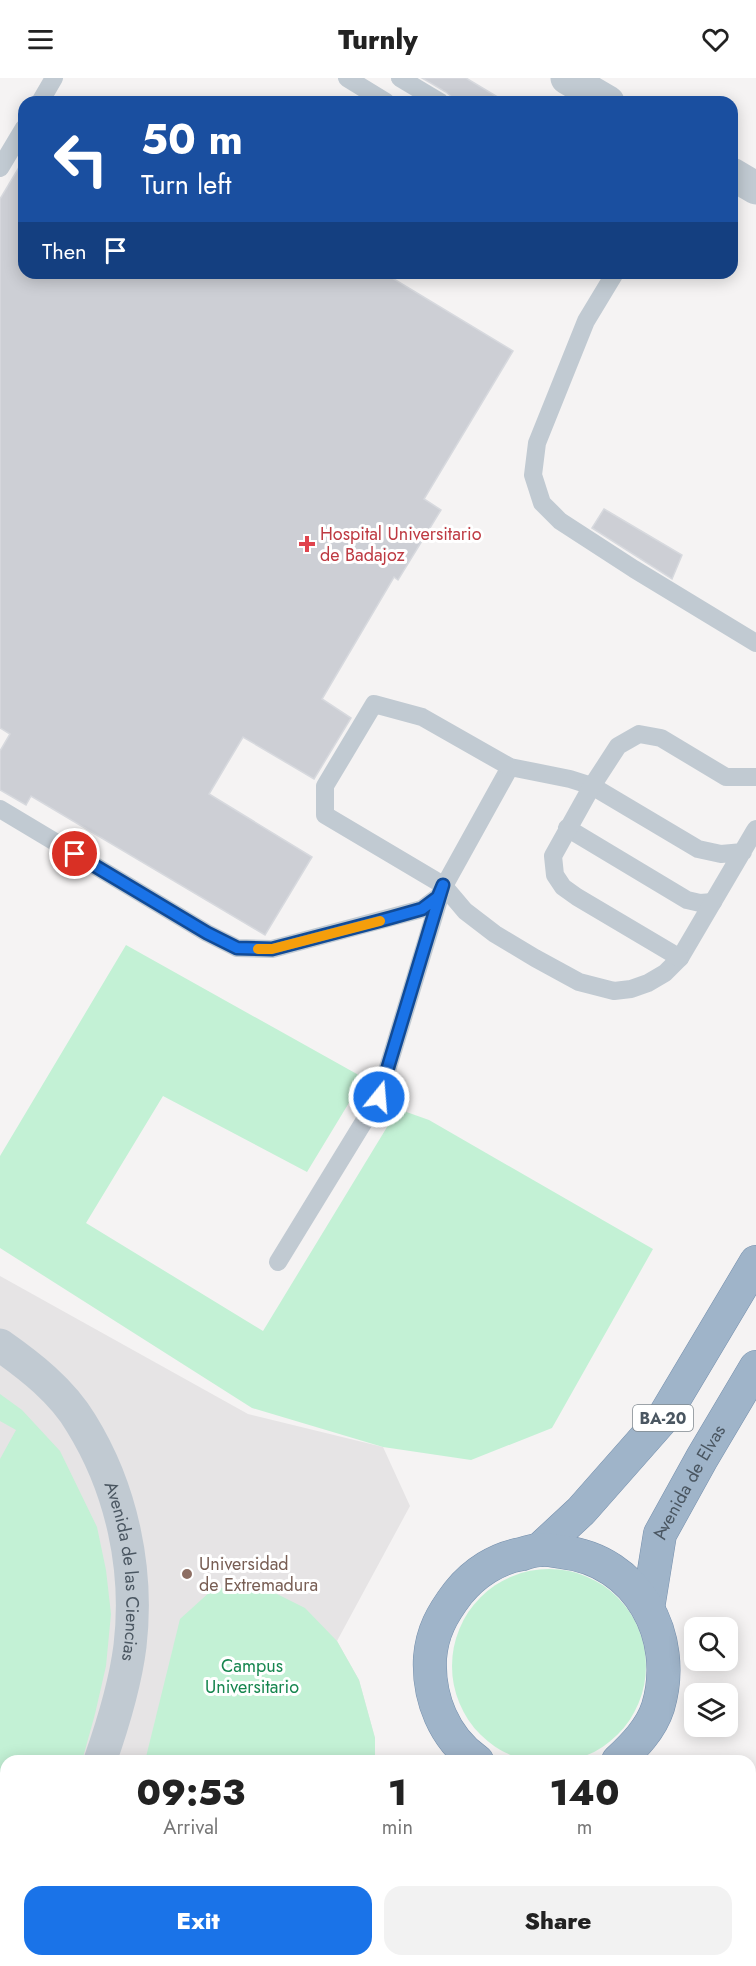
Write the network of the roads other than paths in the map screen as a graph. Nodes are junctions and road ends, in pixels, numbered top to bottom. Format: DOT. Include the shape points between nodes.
graph roads {
  1 [pos="54,78"];
  2 [pos="347,78"];
  3 [pos="400,78"];
  4 [pos="567,78"];
  5 [pos="44,96"];
  6 [pos="376,96"];
  7 [pos="430,96"];
  8 [pos="598,96"];
  9 [pos="18,138"];
  10 [pos="0,168"];
  11 [pos="738,178"];
  12 [pos="756,188"];
  13 [pos="611,279"];
  14 [pos="756,643"];
  15 [pos="510,768"];
  16 [pos="756,777"];
  17 [pos="592,786"];
  18 [pos="0,809"];
  19 [pos="567,828"];
  20 [pos="756,829"];
  21 [pos="743,852"];
  22 [pos="443,885"];
  23 [pos="713,902"];
  24 [pos="680,958"];
  25 [pos="278,1262"];
  26 [pos="756,1262"];
  27 [pos="0,1344"];
  28 [pos="756,1367"];
  29 [pos="539,1550"];
  30 [pos="648,1608"];
  31 [pos="446,1729"];
  32 [pos="102,1755"];
  33 [pos="440,1755"];
  34 [pos="468,1755"];
  35 [pos="624,1755"];
  1 -- 5 [label="lane"];
  2 -- 6 [label="lane"];
  3 -- 7 [label="lane"];
  4 -- 8 [label="street"];
  9 -- 10 [label="lane"];
  11 -- 12 [label="street"];
  13 -- 14 [label="lane" via="586,321 537,444 533,475 542,503 560,521"];
  15 -- 17 [label="lane"];
  15 -- 22 [label="lane"];
  15 -- 22 [label="lane" via="422,717 374,704 325,786 325,815"];
  16 -- 17 [label="lane" via="726,777 662,738 639,734 618,746"];
  17 -- 19 [label="lane"];
  17 -- 21 [label="lane" via="698,849 721,854"];
  18 -- 22 [label="lane" via="237,948 272,949 422,909 438,897"];
  19 -- 23 [label="lane" via="687,900"];
  19 -- 24 [label="lane" via="554,856 555,874 563,887"];
  20 -- 21 [label="lane"];
  21 -- 23 [label="lane"];
  22 -- 24 [label="lane" via="465,911 495,934 579,982 614,991 631,989 665,973"];
  22 -- 25 [label="lane" via="379,1097"];
  23 -- 24 [label="lane"];
  26 -- 29 [label="highway, BA-20" via="663,1418 580,1511"];
  27 -- 32 [label="street, Avenida de las Ciencias" via="37,1373 81,1422 104,1466 121,1515 132,1597 130,1645 122,1694"];
  28 -- 30 [label="highway, Avenida de Elvas / BA-20" via="660,1534"];
  29 -- 30 [label="highway" via="574,1553 598,1561 621,1576"];
  29 -- 31 [label="highway" via="486,1567 467,1582 442,1614 434,1636 430,1677 437,1710"];
  30 -- 35 [label="highway" via="663,1650 664,1680 648,1727"];
  31 -- 33 [label="highway"];
  31 -- 34 [label="highway"];
}
